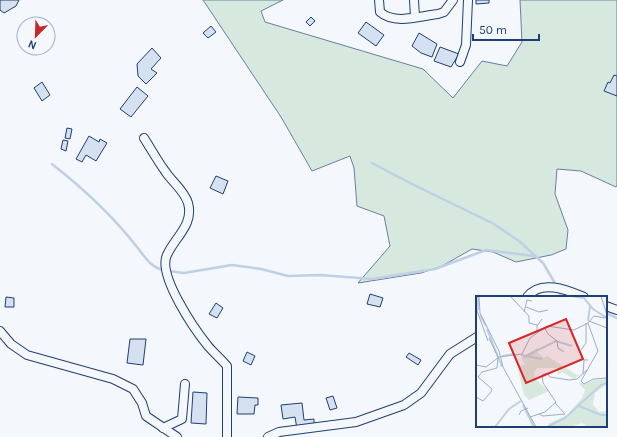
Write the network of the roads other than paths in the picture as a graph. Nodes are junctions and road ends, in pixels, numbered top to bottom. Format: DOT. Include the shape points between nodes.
graph roads {
  1 [pos="379,0"];
  2 [pos="414,0"];
  3 [pos="453,0"];
  4 [pos="468,0"];
  5 [pos="415,17"];
  6 [pos="460,62"];
  7 [pos="144,138"];
  8 [pos="528,296"];
  9 [pos="581,296"];
  10 [pos="607,306"];
  11 [pos="617,310"];
  12 [pos="0,331"];
  13 [pos="476,338"];
  14 [pos="185,384"];
  15 [pos="163,428"];
  16 [pos="321,428"];
  17 [pos="317,436"];
  18 [pos="177,437"];
  19 [pos="227,437"];
  20 [pos="268,437"];
  1 -- 5 [label="street" via="380,12 385,16 398,20"];
  2 -- 5 [label="street"];
  3 -- 5 [label="street" via="444,12"];
  4 -- 6 [label="street" via="466,45"];
  7 -- 19 [label="street" via="188,204 189,218 184,231 166,256 166,272 174,292 208,346 227,366"];
  8 -- 9 [label="street" via="539,288 551,287"];
  10 -- 11 [label="street"];
  12 -- 15 [label="street" via="11,344 27,355 113,380 132,390 142,404 146,416"];
  13 -- 16 [label="street" via="450,354 421,393 404,405 356,422"];
  14 -- 15 [label="street" via="182,419"];
  15 -- 18 [label="street"];
  16 -- 17 [label="street"];
  16 -- 20 [label="street" via="279,432"];
}
